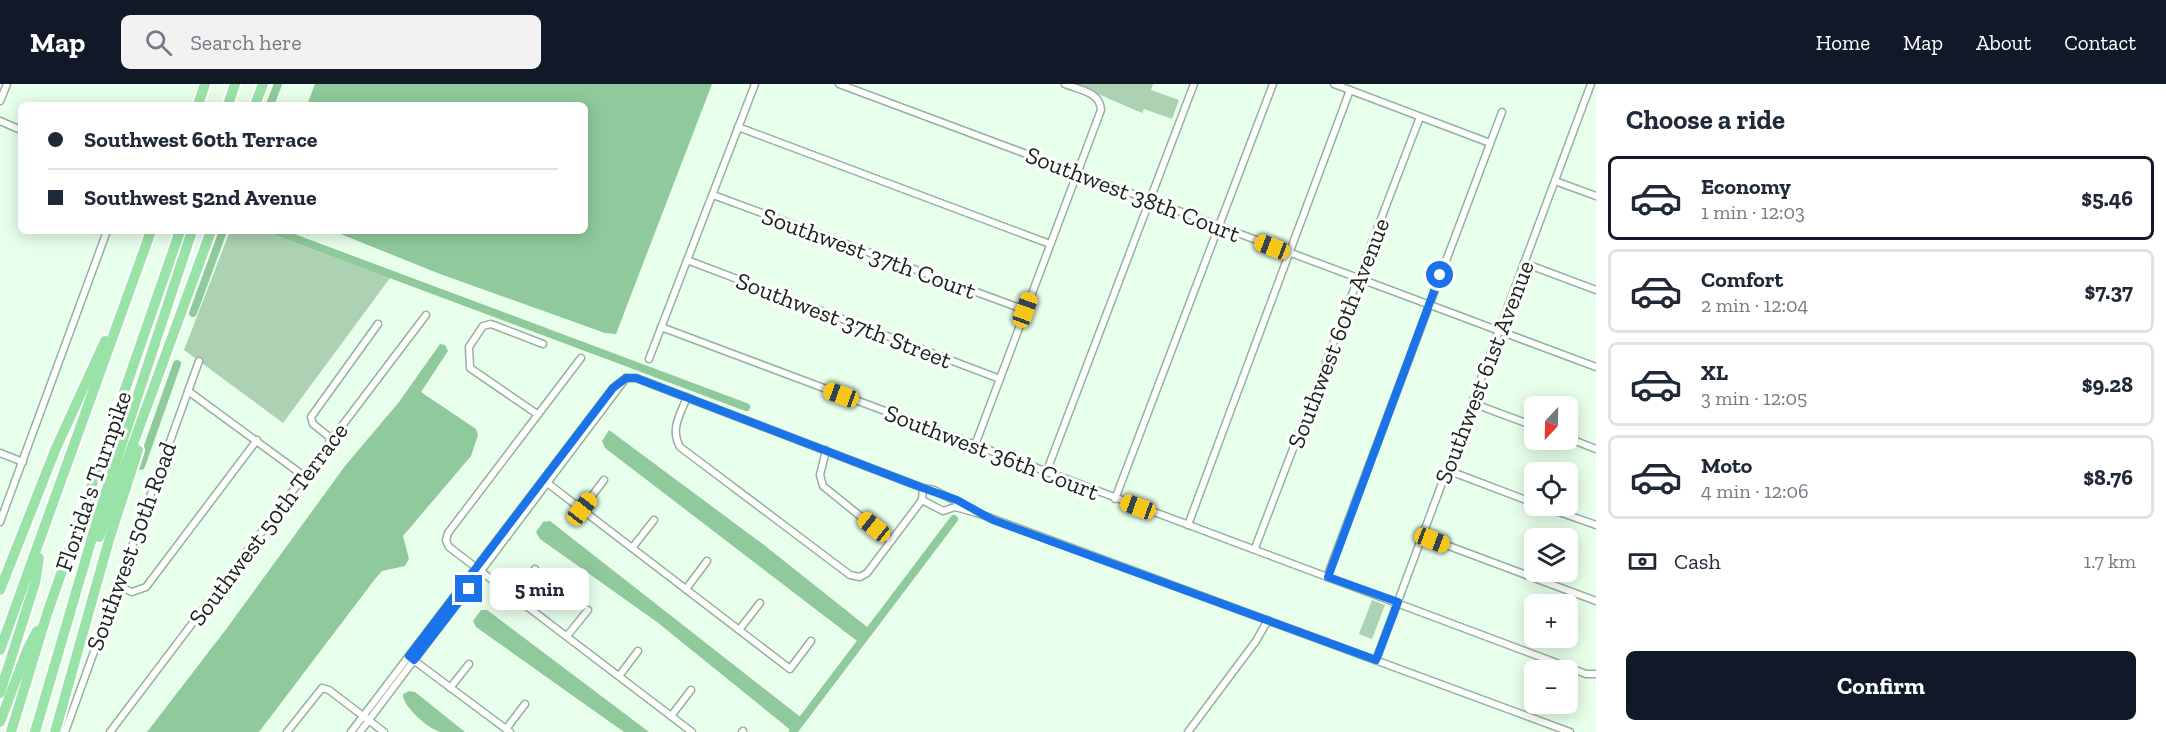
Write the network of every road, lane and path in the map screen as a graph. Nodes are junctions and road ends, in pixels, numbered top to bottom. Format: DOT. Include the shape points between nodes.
graph roads {
  1 [pos="7,84"];
  2 [pos="206,84"];
  3 [pos="236,84"];
  4 [pos="263,84"];
  5 [pos="754,84"];
  6 [pos="839,84"];
  7 [pos="1065,84"];
  8 [pos="1194,84"];
  9 [pos="1273,84"];
  10 [pos="1334,84"];
  11 [pos="1591,84"];
  12 [pos="1350,90"];
  13 [pos="0,101"];
  14 [pos="199,102"];
  15 [pos="229,102"];
  16 [pos="256,102"];
  17 [pos="1502,112"];
  18 [pos="1420,117"];
  19 [pos="0,121"];
  20 [pos="738,127"];
  21 [pos="18,129"];
  22 [pos="1490,143"];
  23 [pos="1078,172"];
  24 [pos="1555,181"];
  25 [pos="713,195"];
  26 [pos="1596,196"];
  27 [pos="1149,201"];
  28 [pos="1220,227"];
  29 [pos="106,234"];
  30 [pos="150,234"];
  31 [pos="179,234"];
  32 [pos="191,234"];
  33 [pos="210,234"];
  34 [pos="1050,244"];
  35 [pos="1289,253"];
  36 [pos="687,260"];
  37 [pos="1524,263"];
  38 [pos="1359,279"];
  39 [pos="129,289"];
  40 [pos="1596,290"];
  41 [pos="1430,305"];
  42 [pos="1025,310"];
  43 [pos="426,315"];
  44 [pos="378,324"];
  45 [pos="661,327"];
  46 [pos="1499,331"];
  47 [pos="543,344"];
  48 [pos="581,358"];
  49 [pos="649,359"];
  50 [pos="165,361"];
  51 [pos="199,361"];
  52 [pos="1596,367"];
  53 [pos="1000,379"];
  54 [pos="188,391"];
  55 [pos="687,397"];
  56 [pos="1472,403"];
  57 [pos="537,414"];
  58 [pos="1524,422"];
  59 [pos="332,439"];
  60 [pos="257,440"];
  61 [pos="1578,442"];
  62 [pos="975,445"];
  63 [pos="1596,449"];
  64 [pos="826,450"];
  65 [pos="0,453"];
  66 [pos="23,462"];
  67 [pos="1447,470"];
  68 [pos="1046,473"];
  69 [pos="304,476"];
  70 [pos="604,480"];
  71 [pos="546,481"];
  72 [pos="923,488"];
  73 [pos="945,496"];
  74 [pos="1524,498"];
  75 [pos="1115,499"];
  76 [pos="922,500"];
  77 [pos="930,505"];
  78 [pos="582,509"];
  79 [pos="977,513"];
  80 [pos="1570,516"];
  81 [pos="654,520"];
  82 [pos="0,522"];
  83 [pos="1188,525"];
  84 [pos="1596,525"];
  85 [pos="45,528"];
  86 [pos="1422,536"];
  87 [pos="891,541"];
  88 [pos="632,548"];
  89 [pos="1255,549"];
  90 [pos="707,561"];
  91 [pos="480,569"];
  92 [pos="536,569"];
  93 [pos="1328,577"];
  94 [pos="116,585"];
  95 [pos="686,589"];
  96 [pos="0,590"];
  97 [pos="515,596"];
  98 [pos="1596,601"];
  99 [pos="1398,602"];
  100 [pos="760,603"];
  101 [pos="73,607"];
  102 [pos="588,610"];
  103 [pos="47,614"];
  104 [pos="1268,620"];
  105 [pos="739,630"];
  106 [pos="567,636"];
  107 [pos="811,641"];
  108 [pos="0,650"];
  109 [pos="638,651"];
  110 [pos="411,658"];
  111 [pos="1376,660"];
  112 [pos="470,663"];
  113 [pos="1595,674"];
  114 [pos="619,676"];
  115 [pos="450,687"];
  116 [pos="691,690"];
  117 [pos="0,693"];
  118 [pos="525,704"];
  119 [pos="671,716"];
  120 [pos="366,718"];
  121 [pos="0,722"];
  122 [pos="508,731"];
  123 [pos="10,732"];
  124 [pos="35,732"];
  125 [pos="55,732"];
  126 [pos="65,732"];
  127 [pos="110,732"];
  128 [pos="287,732"];
  129 [pos="351,732"];
  130 [pos="360,732"];
  131 [pos="384,732"];
  132 [pos="692,732"];
  133 [pos="1188,732"];
  134 [pos="1570,732"];
  1 -- 13 [label="street"];
  2 -- 14 [label="highway"];
  3 -- 15 [label="highway"];
  4 -- 16 [label="highway"];
  5 -- 20 [label="street"];
  6 -- 23 [label="street, Southwest 38th Court"];
  7 -- 23 [label="street" via="1101,101"];
  8 -- 27 [label="street"];
  9 -- 28 [label="street"];
  10 -- 12 [label="street"];
  11 -- 24 [label="street, Southwest 61st Avenue"];
  12 -- 18 [label="street"];
  12 -- 35 [label="street"];
  17 -- 22 [label="street"];
  18 -- 22 [label="street"];
  18 -- 38 [label="street, Southwest 60th Avenue"];
  19 -- 21 [label="street"];
  20 -- 25 [label="street"];
  20 -- 34 [label="street"];
  22 -- 41 [label="street"];
  23 -- 27 [label="street, Southwest 38th Court"];
  23 -- 34 [label="street"];
  24 -- 26 [label="street"];
  24 -- 37 [label="street, Southwest 61st Avenue"];
  25 -- 36 [label="street"];
  25 -- 42 [label="street, Southwest 37th Court"];
  27 -- 28 [label="street, Southwest 38th Court"];
  27 -- 68 [label="street"];
  28 -- 35 [label="street, Southwest 38th Court"];
  28 -- 75 [label="street"];
  29 -- 66 [label="street"];
  30 -- 39 [label="highway, Florida's Turnpike"];
  31 -- 103 [label="highway, Florida's Turnpike"];
  32 -- 101 [label="highway" via="104,497"];
  33 -- 50 [label="highway"];
  34 -- 42 [label="street"];
  35 -- 38 [label="street, Southwest 38th Court"];
  35 -- 83 [label="street"];
  36 -- 45 [label="street"];
  36 -- 53 [label="street, Southwest 37th Street"];
  37 -- 40 [label="street"];
  37 -- 46 [label="street, Southwest 61st Avenue"];
  38 -- 41 [label="street, Southwest 38th Court"];
  38 -- 89 [label="street, Southwest 60th Avenue"];
  39 -- 85 [label="highway, Florida's Turnpike"];
  39 -- 96 [label="highway" via="56,448"];
  41 -- 46 [label="street, Southwest 38th Court"];
  41 -- 93 [label="street"];
  42 -- 53 [label="street"];
  43 -- 59 [label="street, Southwest 50th Terrace"];
  44 -- 59 [label="street" via="311,417 313,424"];
  45 -- 49 [label="street"];
  45 -- 62 [label="street, Southwest 36th Court"];
  46 -- 52 [label="street, Southwest 38th Court"];
  46 -- 56 [label="street, Southwest 61st Avenue"];
  47 -- 57 [label="street" via="491,324 483,326 469,346 470,368"];
  48 -- 57 [label="street"];
  50 -- 101 [label="highway"];
  50 -- 125 [label="highway"];
  51 -- 54 [label="street, Southwest 50th Road"];
  53 -- 62 [label="street"];
  54 -- 60 [label="street"];
  54 -- 94 [label="street, Southwest 50th Road"];
  55 -- 64 [label="street"];
  55 -- 71 [label="street" via="626,378 613,388"];
  55 -- 87 [label="street" via="674,428 680,447 850,575 860,577 867,573"];
  56 -- 58 [label="street"];
  56 -- 67 [label="street, Southwest 61st Avenue"];
  57 -- 91 [label="street" via="448,533 449,547"];
  59 -- 69 [label="street, Southwest 50th Terrace"];
  60 -- 69 [label="street"];
  60 -- 94 [label="street" via="146,587 132,592"];
  61 -- 63 [label="street"];
  62 -- 68 [label="street, Southwest 36th Court"];
  64 -- 72 [label="street"];
  64 -- 87 [label="street" via="820,475 824,486"];
  65 -- 66 [label="street"];
  66 -- 82 [label="street"];
  67 -- 74 [label="street"];
  67 -- 86 [label="street, Southwest 61st Avenue"];
  68 -- 75 [label="street, Southwest 36th Court"];
  69 -- 127 [label="street, Southwest 50th Terrace"];
  70 -- 78 [label="street"];
  71 -- 78 [label="street"];
  71 -- 91 [label="street"];
  72 -- 73 [label="street"];
  72 -- 76 [label="street"];
  73 -- 77 [label="street"];
  73 -- 79 [label="street"];
  75 -- 83 [label="street, Southwest 36th Court"];
  76 -- 77 [label="street"];
  76 -- 87 [label="street"];
  77 -- 79 [label="street" via="943,511 955,507"];
  78 -- 88 [label="street"];
  79 -- 104 [label="street"];
  80 -- 84 [label="street"];
  81 -- 88 [label="street"];
  83 -- 89 [label="street, Southwest 36th Court"];
  85 -- 108 [label="highway, Florida's Turnpike"];
  85 -- 117 [label="highway" via="35,582"];
  86 -- 98 [label="street"];
  86 -- 99 [label="street, Southwest 61st Avenue"];
  88 -- 95 [label="street"];
  89 -- 93 [label="street, Southwest 36th Court"];
  90 -- 95 [label="street"];
  91 -- 97 [label="street"];
  91 -- 110 [label="street"];
  92 -- 97 [label="street"];
  93 -- 99 [label="street, Southwest 36th Court"];
  94 -- 126 [label="street, Southwest 50th Road"];
  95 -- 105 [label="street"];
  97 -- 106 [label="street"];
  99 -- 111 [label="street, Southwest 61st Avenue"];
  99 -- 113 [label="street, Southwest 36th Court"];
  100 -- 105 [label="street"];
  101 -- 124 [label="highway"];
  102 -- 106 [label="street"];
  103 -- 121 [label="highway" via="28,648"];
  103 -- 123 [label="highway, Florida's Turnpike"];
  104 -- 111 [label="street"];
  104 -- 133 [label="street"];
  105 -- 107 [label="street" via="790,669"];
  106 -- 114 [label="street"];
  109 -- 114 [label="street"];
  110 -- 115 [label="street"];
  110 -- 120 [label="street"];
  111 -- 134 [label="street"];
  112 -- 115 [label="street"];
  114 -- 119 [label="street"];
  115 -- 122 [label="street"];
  116 -- 119 [label="street"];
  118 -- 122 [label="street"];
  119 -- 132 [label="street"];
  120 -- 128 [label="street" via="322,688"];
  120 -- 129 [label="street"];
  120 -- 130 [label="street"];
  120 -- 131 [label="street"];
}
